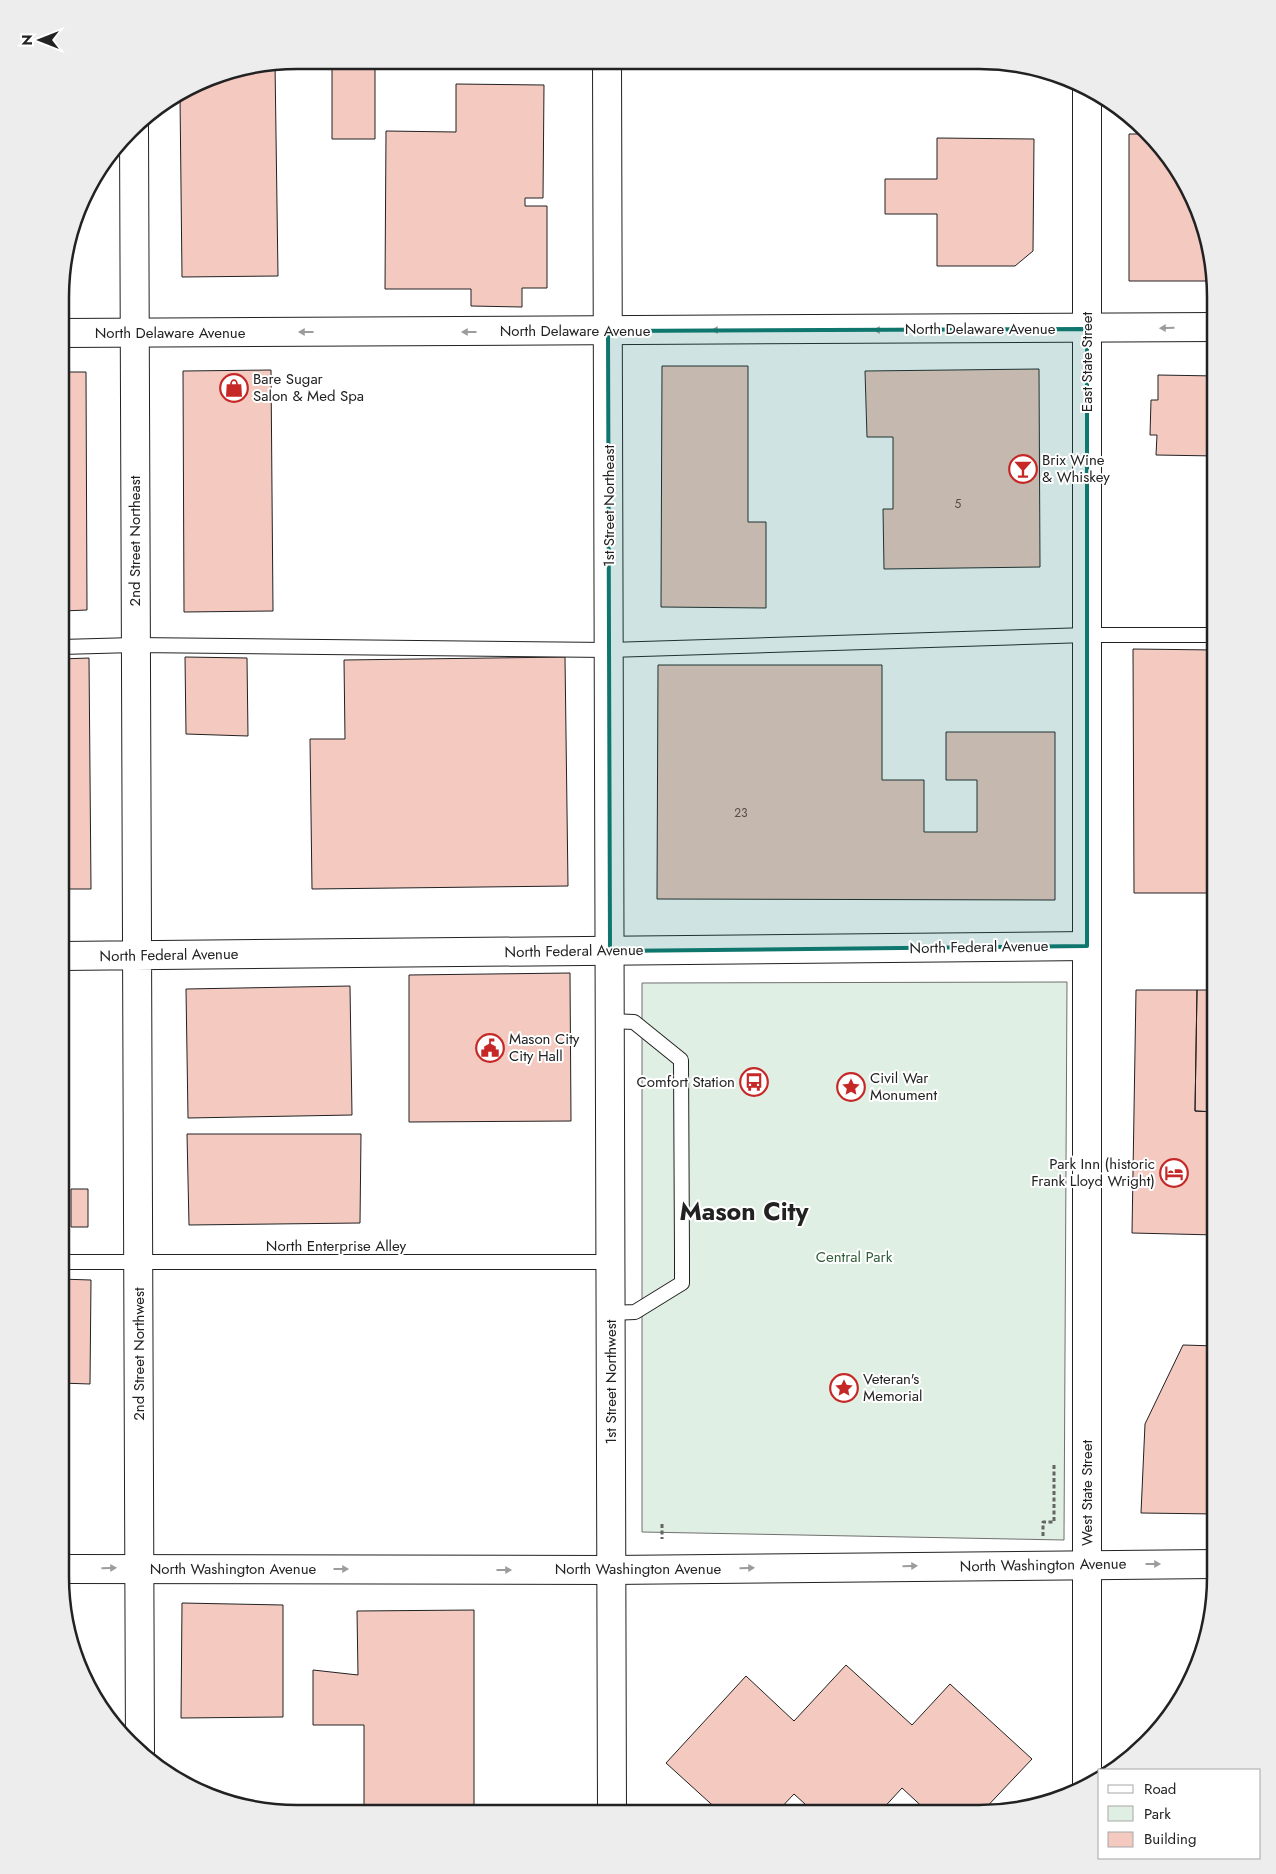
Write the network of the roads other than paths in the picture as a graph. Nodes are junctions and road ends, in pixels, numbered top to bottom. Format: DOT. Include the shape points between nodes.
graph roads {
  1 [pos="607,69"];
  2 [pos="1087,96"];
  3 [pos="134,136"];
  4 [pos="1207,327"];
  5 [pos="1087,329"];
  6 [pos="608,331"];
  7 [pos="69,333"];
  8 [pos="135,333"];
  9 [pos="1087,635"];
  10 [pos="1207,635"];
  11 [pos="134,645"];
  12 [pos="69,647"];
  13 [pos="609,650"];
  14 [pos="1087,946"];
  15 [pos="610,951"];
  16 [pos="138,955"];
  17 [pos="69,956"];
  18 [pos="610,1021"];
  19 [pos="69,1262"];
  20 [pos="138,1262"];
  21 [pos="611,1262"];
  22 [pos="611,1313"];
  23 [pos="1087,1564"];
  24 [pos="1207,1564"];
  25 [pos="140,1568"];
  26 [pos="69,1569"];
  27 [pos="611,1570"];
  28 [pos="140,1744"];
  29 [pos="1087,1778"];
  30 [pos="612,1805"];
  1 -- 6 [label="main road, 1st Street Northeast"];
  2 -- 5 [label="main road, East State Street"];
  3 -- 8 [label="main road, 2nd Street Northeast"];
  4 -- 5 [label="main road, North Delaware Avenue, one-way"];
  5 -- 6 [label="main road, North Delaware Avenue, one-way"];
  5 -- 9 [label="main road, East State Street"];
  6 -- 8 [label="main road, North Delaware Avenue, one-way"];
  6 -- 13 [label="main road, 1st Street Northeast"];
  7 -- 8 [label="main road, North Delaware Avenue"];
  8 -- 11 [label="main road, 2nd Street Northeast"];
  9 -- 10 [label="lane"];
  9 -- 13 [label="lane"];
  9 -- 14 [label="main road, East State Street"];
  11 -- 12 [label="lane"];
  11 -- 13 [label="lane"];
  11 -- 16 [label="main road, 2nd Street Northeast"];
  13 -- 15 [label="main road, 1st Street Northeast"];
  14 -- 15 [label="main road, North Federal Avenue"];
  14 -- 23 [label="main road, West State Street"];
  15 -- 16 [label="main road, North Federal Avenue"];
  15 -- 18 [label="main road, 1st Street Northwest"];
  16 -- 17 [label="main road, North Federal Avenue"];
  16 -- 20 [label="main road, 2nd Street Northwest"];
  18 -- 21 [label="main road, 1st Street Northwest"];
  18 -- 22 [label="lane" via="634,1022 682,1060 682,1283 635,1312"];
  19 -- 20 [label="lane, North Enterprise Alley"];
  20 -- 21 [label="lane, North Enterprise Alley"];
  20 -- 25 [label="main road, 2nd Street Northwest"];
  21 -- 22 [label="main road, 1st Street Northwest"];
  22 -- 27 [label="main road, 1st Street Northwest"];
  23 -- 24 [label="main road, North Washington Avenue, one-way"];
  27 -- 23 [label="main road, North Washington Avenue, one-way"];
  23 -- 29 [label="main road, West State Street"];
  26 -- 25 [label="main road, North Washington Avenue, one-way"];
  25 -- 27 [label="main road, North Washington Avenue, one-way"];
  25 -- 28 [label="main road, 2nd Street Northwest"];
  27 -- 30 [label="main road, 1st Street Northwest"];
}
